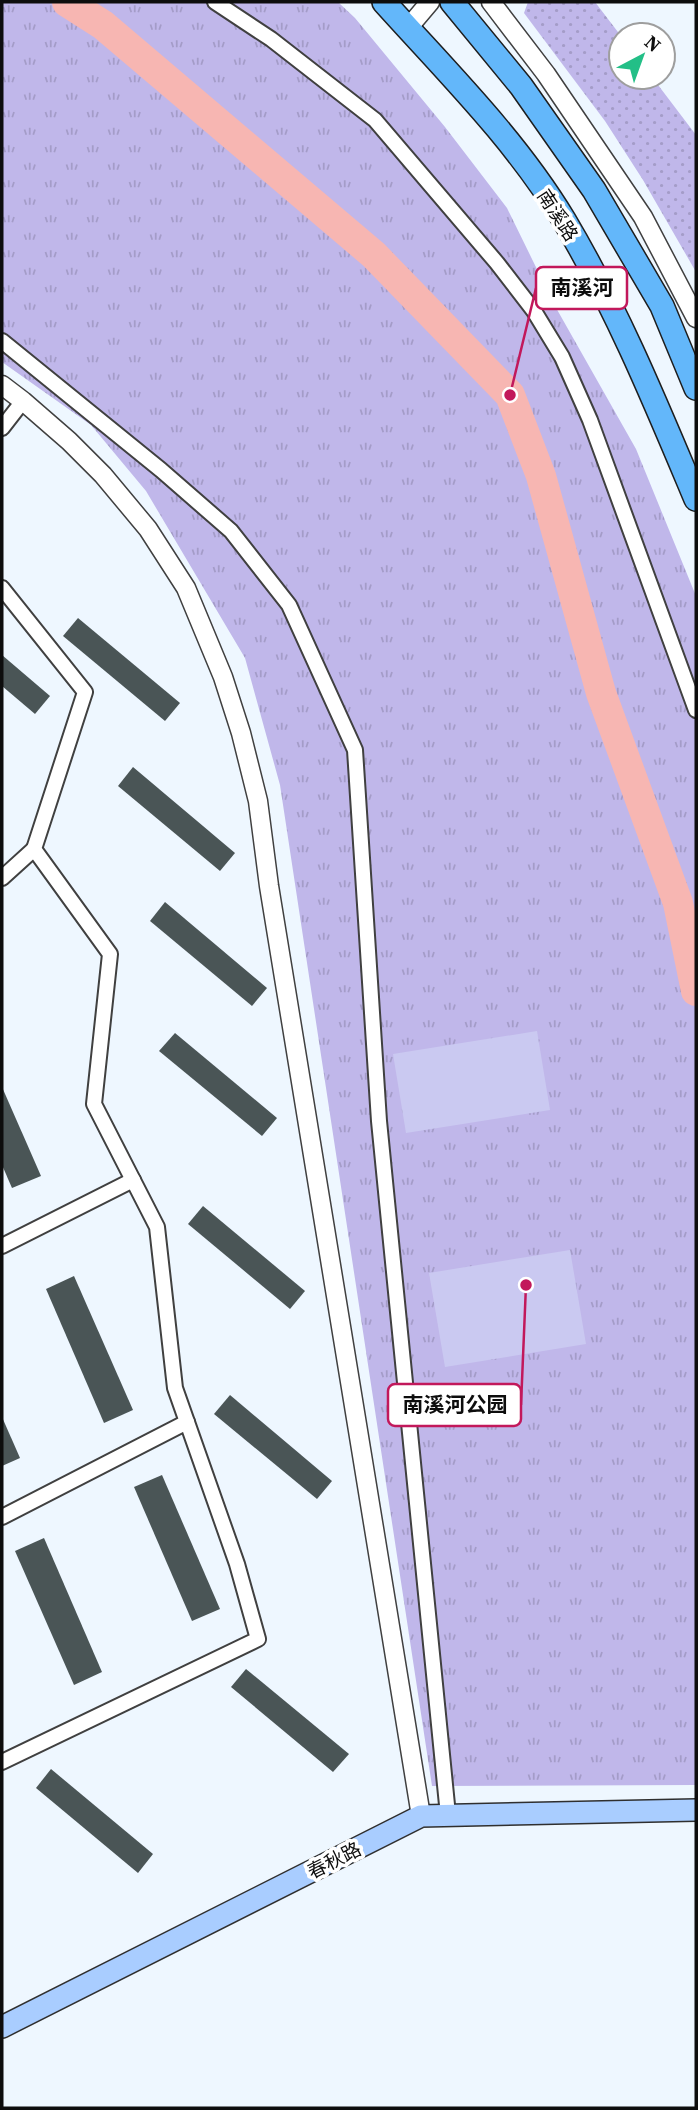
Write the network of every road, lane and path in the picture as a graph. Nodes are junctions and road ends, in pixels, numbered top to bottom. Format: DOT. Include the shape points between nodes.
graph roads {
  1 [pos="215,2"];
  2 [pos="384,2"];
  3 [pos="430,2"];
  4 [pos="452,2"];
  5 [pos="491,2"];
  6 [pos="408,28"];
  7 [pos="696,318"];
  8 [pos="2,341"];
  9 [pos="2,385"];
  10 [pos="696,388"];
  11 [pos="23,401"];
  12 [pos="2,428"];
  13 [pos="696,499"];
  14 [pos="2,588"];
  15 [pos="696,710"];
  16 [pos="34,849"];
  17 [pos="2,878"];
  18 [pos="132,1180"];
  19 [pos="2,1246"];
  20 [pos="187,1422"];
  21 [pos="2,1517"];
  22 [pos="2,1762"];
  23 [pos="696,1810"];
  24 [pos="448,1815"];
  25 [pos="421,1816"];
  26 [pos="2,2027"];
  1 -- 15 [label="street" via="375,120 534,311 590,420"];
  2 -- 6 [label="main road, 南溪路"];
  3 -- 6 [label="street"];
  4 -- 10 [label="main road" via="521,86 594,190 662,306"];
  5 -- 7 [label="street" via="643,217"];
  6 -- 13 [label="main road, 南溪路" via="507,139 563,218 646,378"];
  8 -- 24 [label="street" via="231,531 289,605 355,750 379,1121"];
  9 -- 11 [label="street"];
  11 -- 12 [label="street"];
  11 -- 25 [label="street" via="103,475 148,529 186,589 241,733 258,801"];
  14 -- 16 [label="street" via="85,692"];
  16 -- 17 [label="street"];
  16 -- 18 [label="street" via="110,954 94,1104"];
  18 -- 19 [label="street"];
  18 -- 20 [label="street" via="157,1227 175,1388"];
  20 -- 21 [label="street"];
  20 -- 22 [label="street" via="258,1639"];
  23 -- 24 [label="main road, 春秋路"];
  24 -- 25 [label="main road, 春秋路"];
  25 -- 26 [label="main road, 春秋路"];
}
